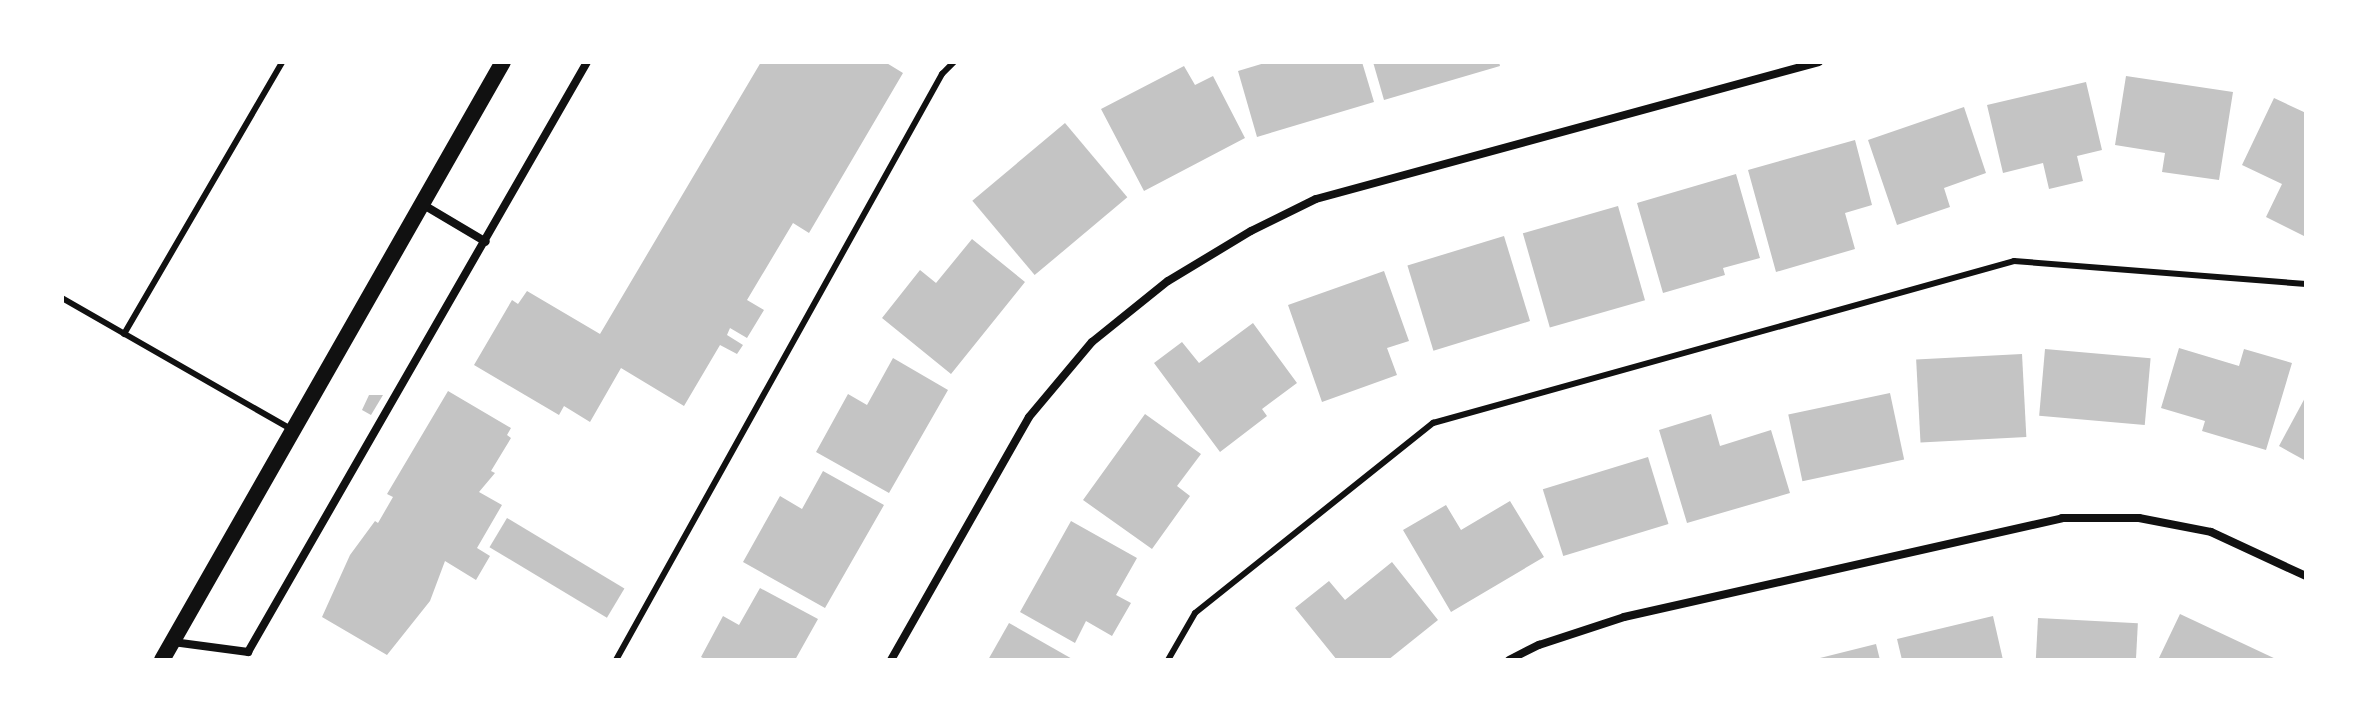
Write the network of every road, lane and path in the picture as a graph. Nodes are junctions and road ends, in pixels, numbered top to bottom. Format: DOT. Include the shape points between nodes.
graph roads {
  1 [pos="282,62"];
  2 [pos="503,62"];
  3 [pos="587,62"];
  4 [pos="954,62"];
  5 [pos="1819,62"];
  6 [pos="422,204"];
  7 [pos="486,242"];
  8 [pos="2306,284"];
  9 [pos="62,298"];
  10 [pos="124,334"];
  11 [pos="293,430"];
  12 [pos="2306,576"];
  13 [pos="172,642"];
  14 [pos="162,660"];
  15 [pos="616,660"];
  16 [pos="891,660"];
  17 [pos="1168,660"];
  18 [pos="1509,660"];
  1 -- 10 [label="lane"];
  2 -- 6 [label="main road"];
  3 -- 7 [label="street"];
  4 -- 15 [label="lane" via="942,74"];
  5 -- 16 [label="street" via="1316,199 1168,281 1092,342 1029,417"];
  6 -- 7 [label="street"];
  6 -- 11 [label="main road"];
  7 -- 13 [label="street" via="248,652"];
  8 -- 17 [label="lane" via="2014,261 1433,423 1195,613"];
  9 -- 10 [label="lane"];
  10 -- 11 [label="lane"];
  11 -- 13 [label="main road"];
  12 -- 18 [label="street" via="2211,532 2139,518 2062,518 1624,617"];
  13 -- 14 [label="main road"];
}
